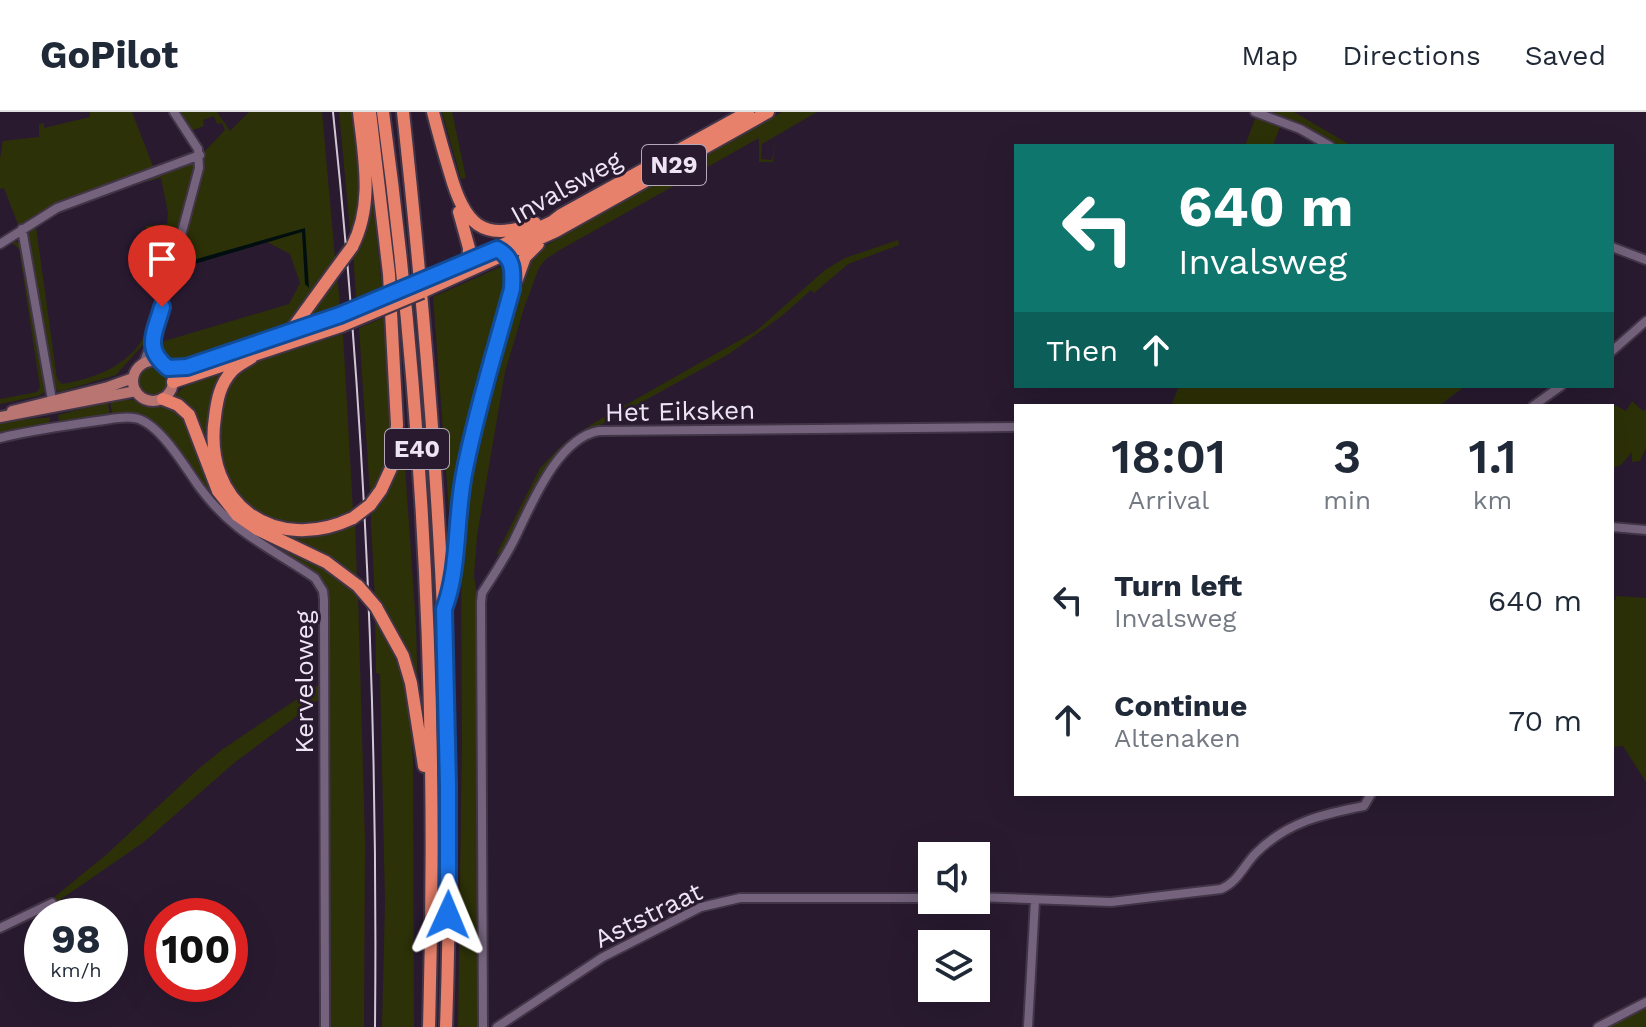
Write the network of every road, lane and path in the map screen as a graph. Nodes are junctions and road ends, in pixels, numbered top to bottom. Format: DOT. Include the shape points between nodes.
graph roads {
  1 [pos="174,112"];
  2 [pos="359,112"];
  3 [pos="370,112"];
  4 [pos="383,112"];
  5 [pos="403,112"];
  6 [pos="433,112"];
  7 [pos="748,112"];
  8 [pos="768,112"];
  9 [pos="1255,112"];
  10 [pos="1269,114"];
  11 [pos="1326,144"];
  12 [pos="200,155"];
  13 [pos="455,190"];
  14 [pos="561,215"];
  15 [pos="22,229"];
  16 [pos="556,231"];
  17 [pos="0,244"];
  18 [pos="1614,248"];
  19 [pos="502,252"];
  20 [pos="1646,260"];
  21 [pos="470,261"];
  22 [pos="464,274"];
  23 [pos="444,277"];
  24 [pos="512,289"];
  25 [pos="340,320"];
  26 [pos="1646,321"];
  27 [pos="289,334"];
  28 [pos="151,344"];
  29 [pos="1614,349"];
  30 [pos="252,357"];
  31 [pos="143,364"];
  32 [pos="164,365"];
  33 [pos="133,378"];
  34 [pos="173,382"];
  35 [pos="1558,388"];
  36 [pos="136,391"];
  37 [pos="1552,392"];
  38 [pos="163,399"];
  39 [pos="52,404"];
  40 [pos="1536,404"];
  41 [pos="1552,404"];
  42 [pos="0,416"];
  43 [pos="55,427"];
  44 [pos="1014,427"];
  45 [pos="0,438"];
  46 [pos="1614,527"];
  47 [pos="1646,530"];
  48 [pos="444,609"];
  49 [pos="430,787"];
  50 [pos="1370,796"];
  51 [pos="918,898"];
  52 [pos="990,898"];
  53 [pos="1035,900"];
  54 [pos="24,916"];
  55 [pos="0,928"];
  56 [pos="1646,1002"];
  57 [pos="325,1027"];
  58 [pos="429,1027"];
  59 [pos="446,1027"];
  60 [pos="483,1027"];
  61 [pos="497,1027"];
  62 [pos="1028,1027"];
  63 [pos="1598,1027"];
  1 -- 12 [label="street"];
  2 -- 27 [label="highway, bridge" via="366,193 360,231"];
  3 -- 30 [label="highway, bridge" via="389,274 397,425 392,466 381,490 353,518 318,531 277,528 247,512 227,489 213,445 217,400 226,378"];
  4 -- 49 [label="highway, E40" via="412,378"];
  5 -- 48 [label="highway, E40" via="428,360"];
  6 -- 13 [label="highway"];
  7 -- 14 [label="highway, Invalsweg / N29"];
  8 -- 16 [label="highway, Invalsweg / N29"];
  9 -- 10 [label="street"];
  10 -- 11 [label="street"];
  12 -- 15 [label="street" via="75,200"];
  12 -- 28 [label="street"];
  13 -- 14 [label="highway" via="469,219 485,230 510,231"];
  13 -- 21 [label="highway"];
  14 -- 19 [label="highway, Invalsweg / N29"];
  15 -- 17 [label="street"];
  15 -- 39 [label="street"];
  16 -- 19 [label="highway, Invalsweg / N29"];
  16 -- 24 [label="highway" via="525,257"];
  18 -- 20 [label="street"];
  19 -- 21 [label="highway, Invalsweg / N29"];
  19 -- 22 [label="highway, Invalsweg / N29"];
  19 -- 24 [label="highway" via="514,271"];
  21 -- 22 [label="highway"];
  21 -- 23 [label="highway, Invalsweg / N29"];
  22 -- 23 [label="highway, Invalsweg / N29"];
  23 -- 25 [label="highway, N29, bridge"];
  24 -- 48 [label="highway" via="464,469 452,589"];
  25 -- 27 [label="highway, N29"];
  25 -- 30 [label="highway, N29"];
  26 -- 29 [label="street"];
  27 -- 32 [label="highway, N29" via="187,367"];
  28 -- 31 [label="street"];
  28 -- 32 [label="street"];
  30 -- 34 [label="highway, N29"];
  31 -- 32 [label="main road"];
  31 -- 33 [label="main road"];
  32 -- 34 [label="main road"];
  33 -- 36 [label="main road"];
  33 -- 39 [label="main road"];
  34 -- 38 [label="main road"];
  35 -- 37 [label="street"];
  36 -- 38 [label="main road" via="151,401"];
  36 -- 39 [label="main road"];
  37 -- 40 [label="street"];
  37 -- 41 [label="street"];
  38 -- 49 [label="highway, bridge" via="189,415 218,491 237,515 326,562 376,607 403,656"];
  39 -- 42 [label="main road"];
  39 -- 43 [label="street"];
  43 -- 45 [label="street, Kerveloweg"];
  43 -- 57 [label="street, Kerveloweg" via="142,420 231,524 315,578 323,591"];
  44 -- 60 [label="street, Het Eiksken" via="599,431 585,435 553,467 482,593"];
  46 -- 47 [label="street"];
  48 -- 59 [label="highway, E40"];
  49 -- 58 [label="highway, E40"];
  50 -- 53 [label="street" via="1364,806 1283,831 1221,889 1111,902"];
  51 -- 61 [label="street, Aststraat" via="740,898 711,904 613,951"];
  52 -- 53 [label="street"];
  53 -- 62 [label="street"];
  54 -- 55 [label="street"];
  56 -- 63 [label="street"];
}
